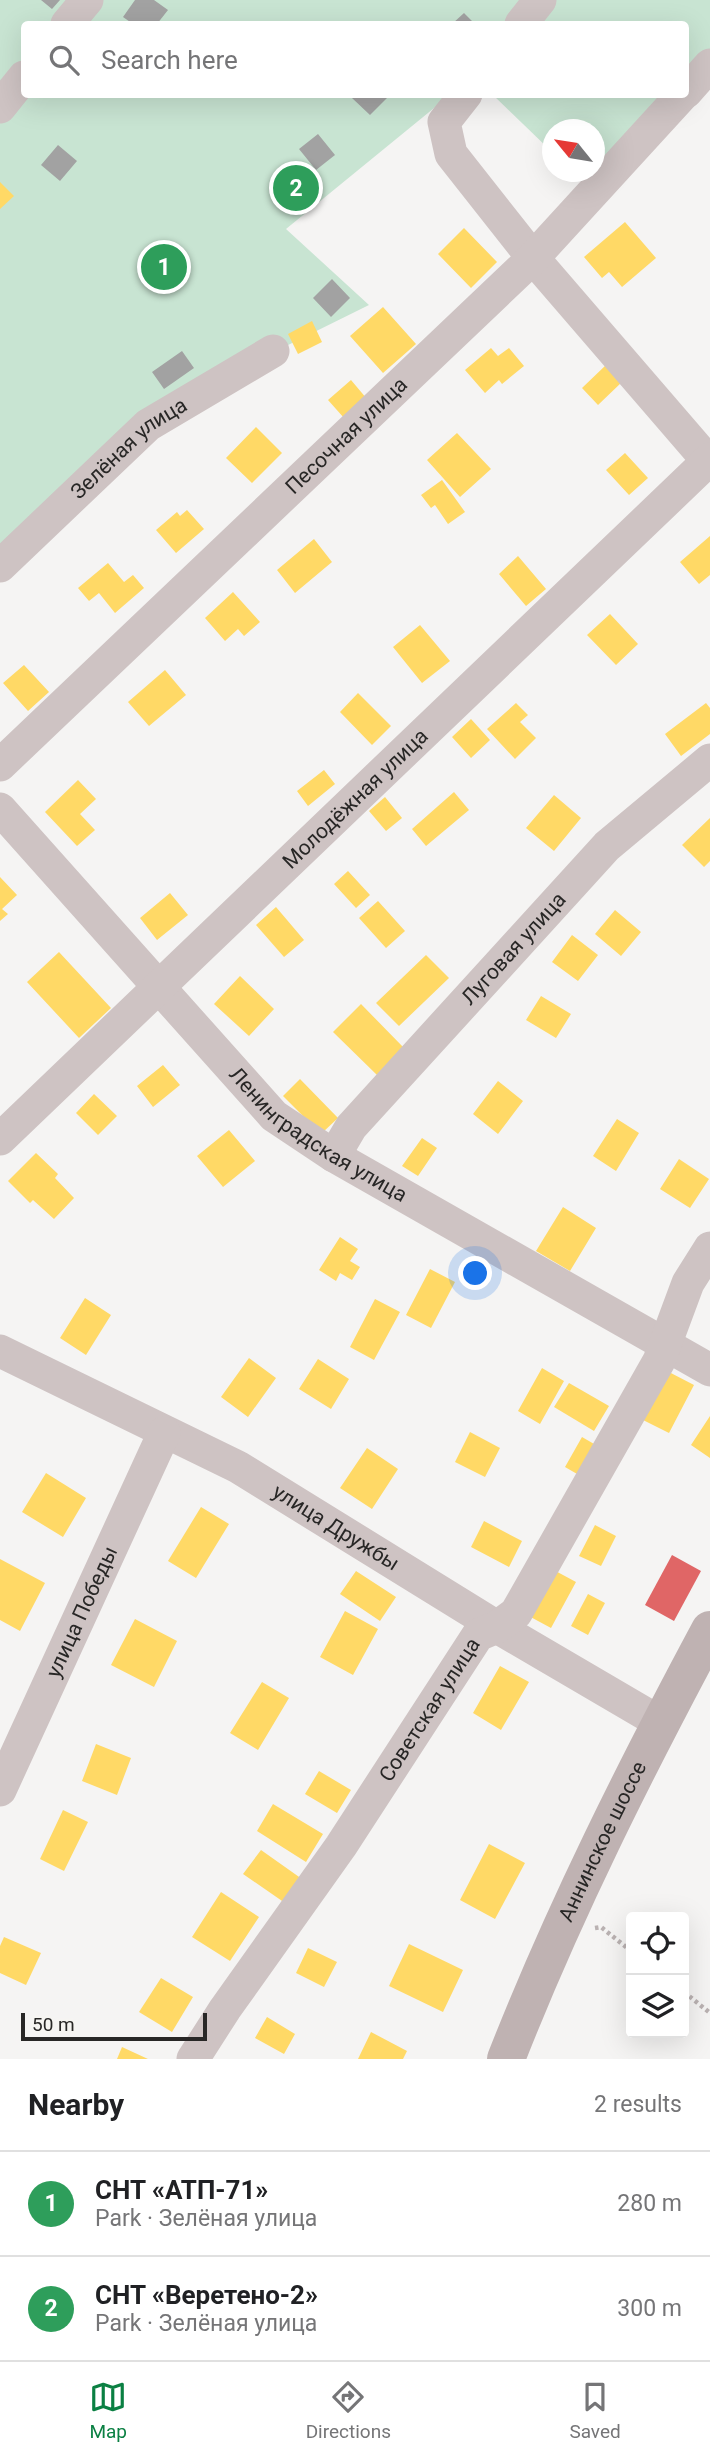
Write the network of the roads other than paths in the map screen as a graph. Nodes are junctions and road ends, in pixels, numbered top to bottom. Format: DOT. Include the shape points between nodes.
graph roads {
  1 [pos="88,0"];
  2 [pos="540,0"];
  3 [pos="70,21"];
  4 [pos="523,21"];
  5 [pos="710,65"];
  6 [pos="21,81"];
  7 [pos="689,88"];
  8 [pos="463,98"];
  9 [pos="679,98"];
  10 [pos="0,107"];
  11 [pos="533,258"];
  12 [pos="272,351"];
  13 [pos="709,460"];
  14 [pos="0,566"];
  15 [pos="710,760"];
  16 [pos="0,765"];
  17 [pos="0,808"];
  18 [pos="158,986"];
  19 [pos="0,1139"];
  20 [pos="334,1156"];
  21 [pos="710,1248"];
  22 [pos="665,1346"];
  23 [pos="0,1351"];
  24 [pos="710,1370"];
  25 [pos="164,1433"];
  26 [pos="498,1627"];
  27 [pos="710,1630"];
  28 [pos="661,1723"];
  29 [pos="0,1790"];
  30 [pos="193,2059"];
  31 [pos="506,2059"];
  1 -- 3 [label="street"];
  2 -- 4 [label="street"];
  5 -- 7 [label="street, Песочная улица"];
  6 -- 10 [label="street"];
  8 -- 11 [label="street" via="444,122 451,154"];
  9 -- 11 [label="street, Песочная улица"];
  11 -- 13 [label="street"];
  11 -- 16 [label="street, Песочная улица"];
  12 -- 14 [label="street, Зелёная улица" via="148,425"];
  13 -- 18 [label="street, Молодёжная улица"];
  15 -- 20 [label="street, Луговая улица" via="607,846 351,1127"];
  17 -- 18 [label="street, Ленинградская улица"];
  18 -- 19 [label="street, Молодёжная улица"];
  18 -- 20 [label="street, Ленинградская улица" via="274,1116"];
  20 -- 22 [label="street, Ленинградская улица"];
  21 -- 22 [label="street, Советская улица" via="688,1283"];
  22 -- 24 [label="street, Ленинградская улица"];
  22 -- 26 [label="street, Советская улица" via="516,1613"];
  23 -- 25 [label="street, улица Дружбы"];
  25 -- 26 [label="street, улица Дружбы" via="238,1467"];
  25 -- 29 [label="street, улица Победы"];
  26 -- 28 [label="street, улица Дружбы"];
  26 -- 30 [label="street, Советская улица" via="478,1635 341,1846"];
  27 -- 28 [label="main road, Аннинское шоссе"];
  28 -- 31 [label="main road, Аннинское шоссе" via="561,1927"];
}
